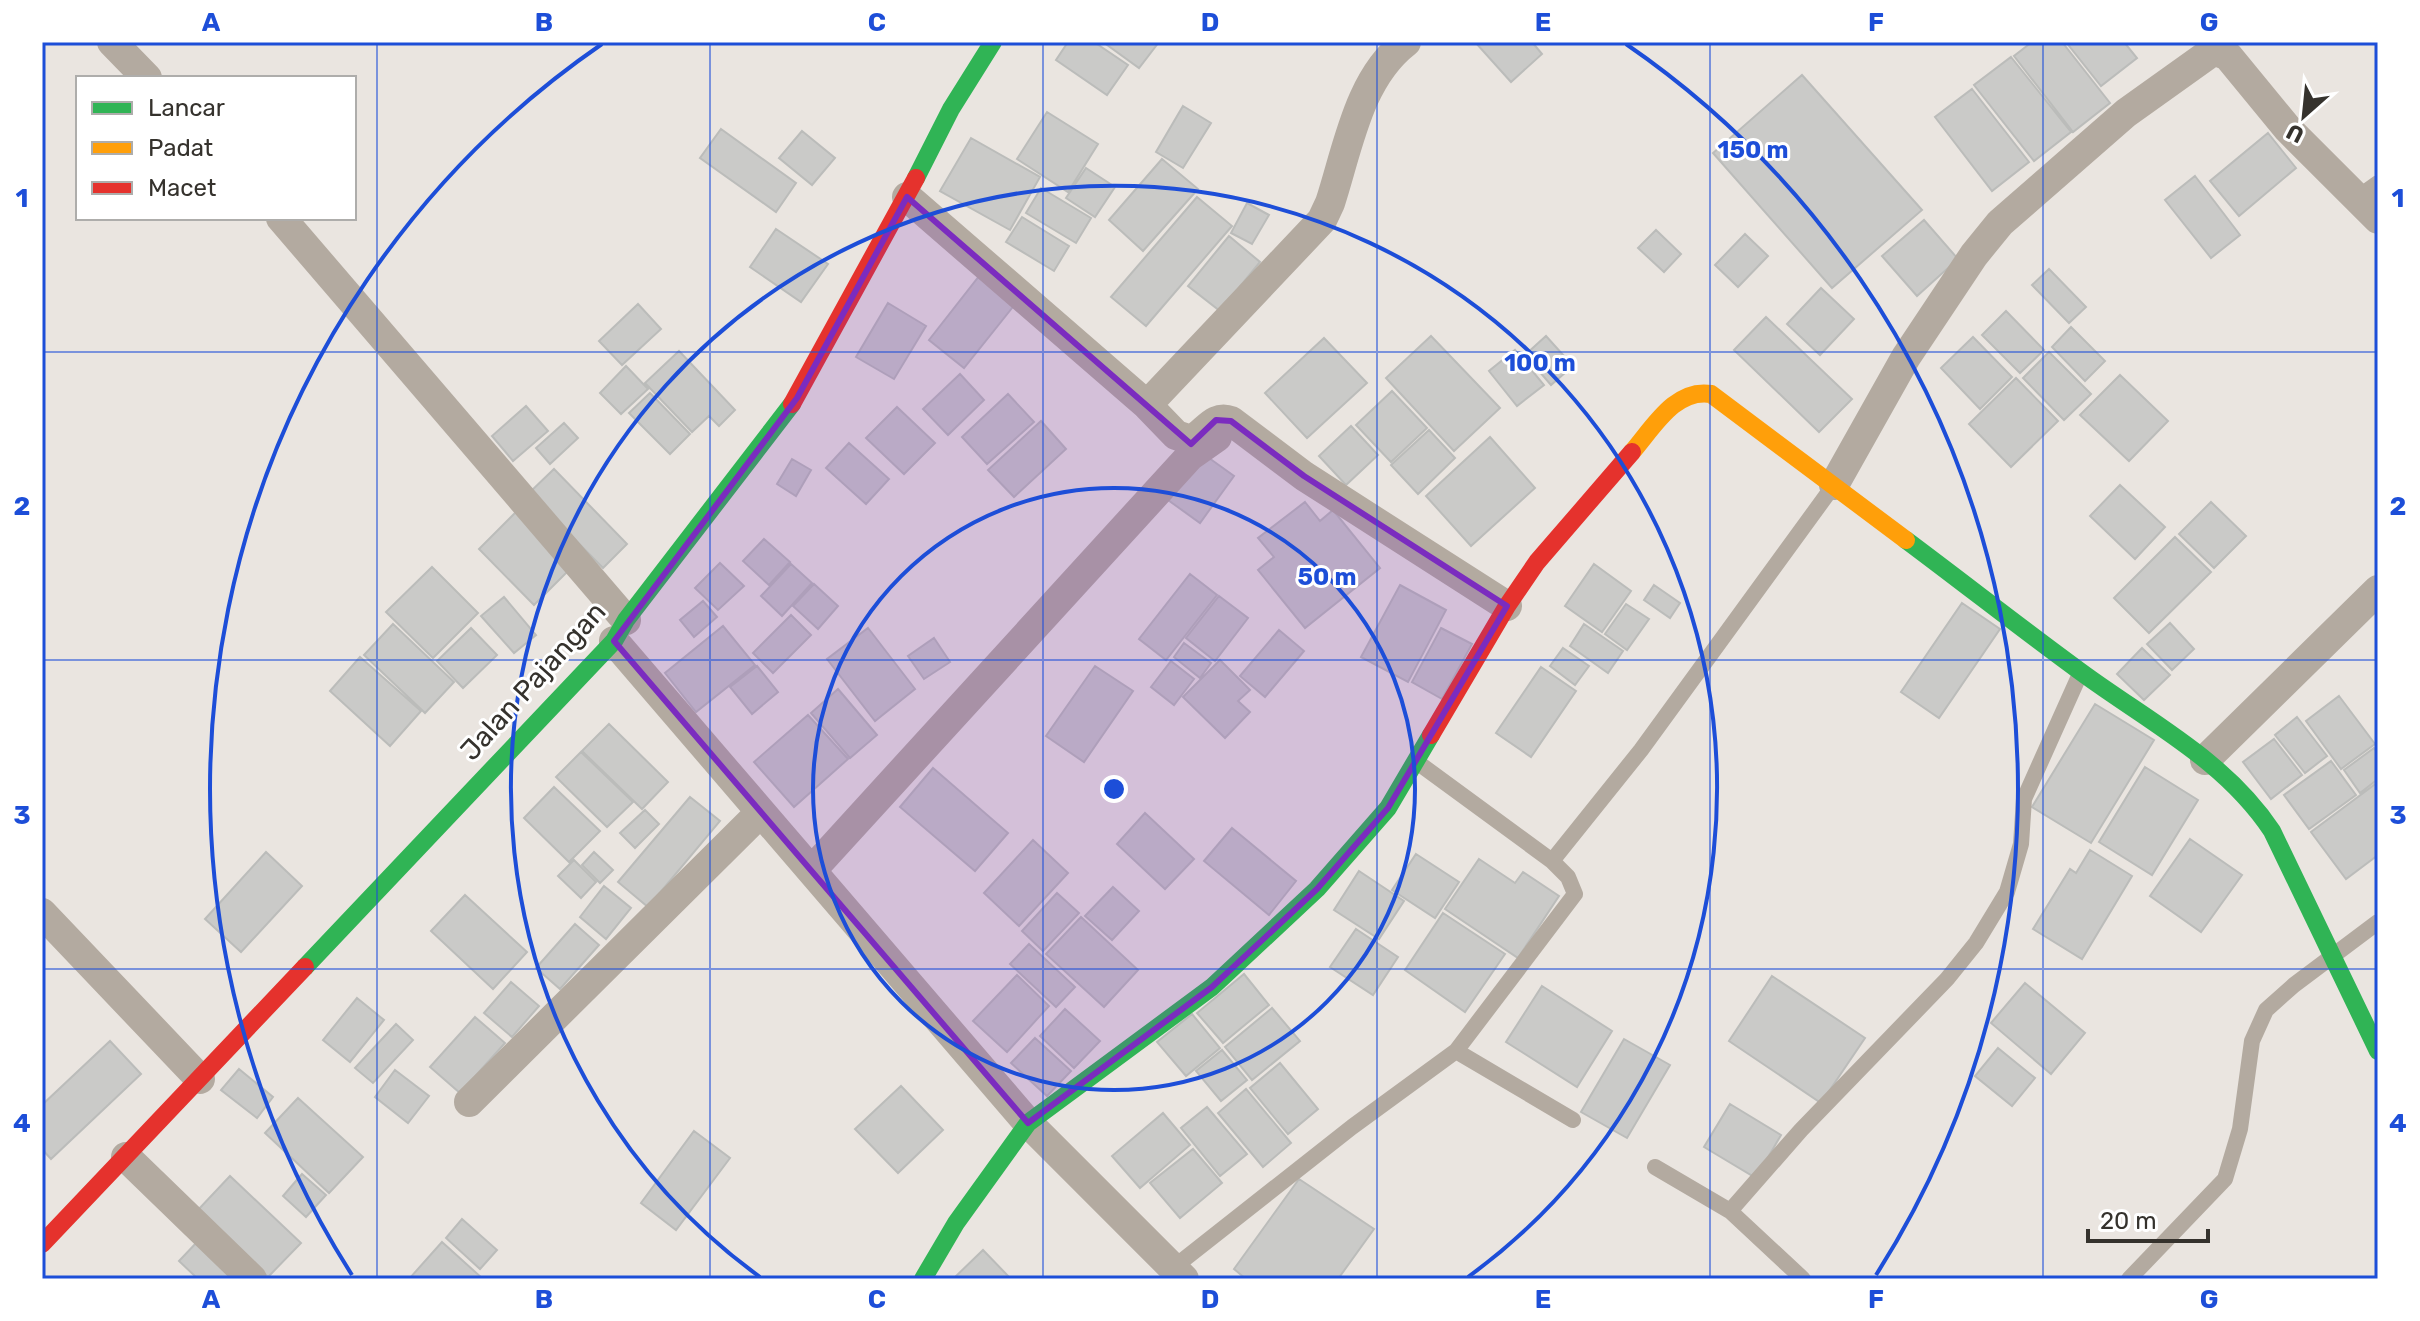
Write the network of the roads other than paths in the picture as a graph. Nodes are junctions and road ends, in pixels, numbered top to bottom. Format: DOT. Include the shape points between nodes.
graph roads {
  1 [pos="112,42"];
  2 [pos="993,42"];
  3 [pos="1406,42"];
  4 [pos="145,76"];
  5 [pos="907,197"];
  6 [pos="2371,200"];
  7 [pos="283,220"];
  8 [pos="1147,405"];
  9 [pos="1237,425"];
  10 [pos="1834,485"];
  11 [pos="2378,590"];
  12 [pos="1507,606"];
  13 [pos="620,630"];
  14 [pos="2081,672"];
  15 [pos="2205,760"];
  16 [pos="1416,762"];
  17 [pos="761,812"];
  18 [pos="1552,861"];
  19 [pos="812,870"];
  20 [pos="42,913"];
  21 [pos="2378,922"];
  22 [pos="2333,956"];
  23 [pos="1456,1051"];
  24 [pos="2378,1051"];
  25 [pos="200,1079"];
  26 [pos="469,1102"];
  27 [pos="1573,1120"];
  28 [pos="1028,1123"];
  29 [pos="126,1157"];
  30 [pos="1655,1167"];
  31 [pos="1730,1211"];
  32 [pos="42,1244"];
  33 [pos="1178,1274"];
  34 [pos="252,1279"];
  35 [pos="923,1279"];
  36 [pos="1803,1279"];
  37 [pos="2129,1279"];
  1 -- 4 [label="street"];
  2 -- 5 [label="street, Jalan Pajangan"];
  3 -- 8 [label="street" via="1391,53 1367,89 1322,220"];
  5 -- 8 [label="street"];
  5 -- 13 [label="street, Jalan Pajangan" via="797,398"];
  6 -- 10 [label="street" via="2288,129 2228,56 2210,53 2126,113 2000,223 1906,357"];
  7 -- 13 [label="street"];
  8 -- 9 [label="street" via="1185,440 1197,438 1216,420"];
  9 -- 12 [label="street" via="1304,476"];
  9 -- 19 [label="street" via="1190,456"];
  10 -- 12 [label="street" via="1717,396 1694,392 1677,401 1537,562"];
  10 -- 14 [label="street"];
  10 -- 18 [label="lane" via="1641,750"];
  11 -- 15 [label="street"];
  12 -- 16 [label="street"];
  13 -- 17 [label="street"];
  13 -- 25 [label="street, Jalan Pajangan"];
  14 -- 15 [label="street"];
  14 -- 31 [label="lane" via="2024,799 2021,844 2007,892 1976,943"];
  15 -- 22 [label="street" via="2254,804 2272,831"];
  16 -- 18 [label="lane"];
  16 -- 28 [label="street" via="1388,808 1306,900 1212,987"];
  17 -- 19 [label="street"];
  17 -- 26 [label="street"];
  18 -- 23 [label="lane" via="1575,894"];
  19 -- 28 [label="street"];
  20 -- 25 [label="street"];
  21 -- 22 [label="lane"];
  22 -- 24 [label="street"];
  22 -- 37 [label="lane" via="2266,1010 2252,1041 2240,1129 2225,1179"];
  23 -- 27 [label="lane"];
  23 -- 33 [label="lane" via="1352,1127"];
  25 -- 29 [label="street, Jalan Pajangan"];
  28 -- 33 [label="street"];
  28 -- 35 [label="street"];
  29 -- 32 [label="street, Jalan Pajangan"];
  29 -- 34 [label="street"];
  30 -- 31 [label="lane"];
  31 -- 36 [label="lane"];
}
